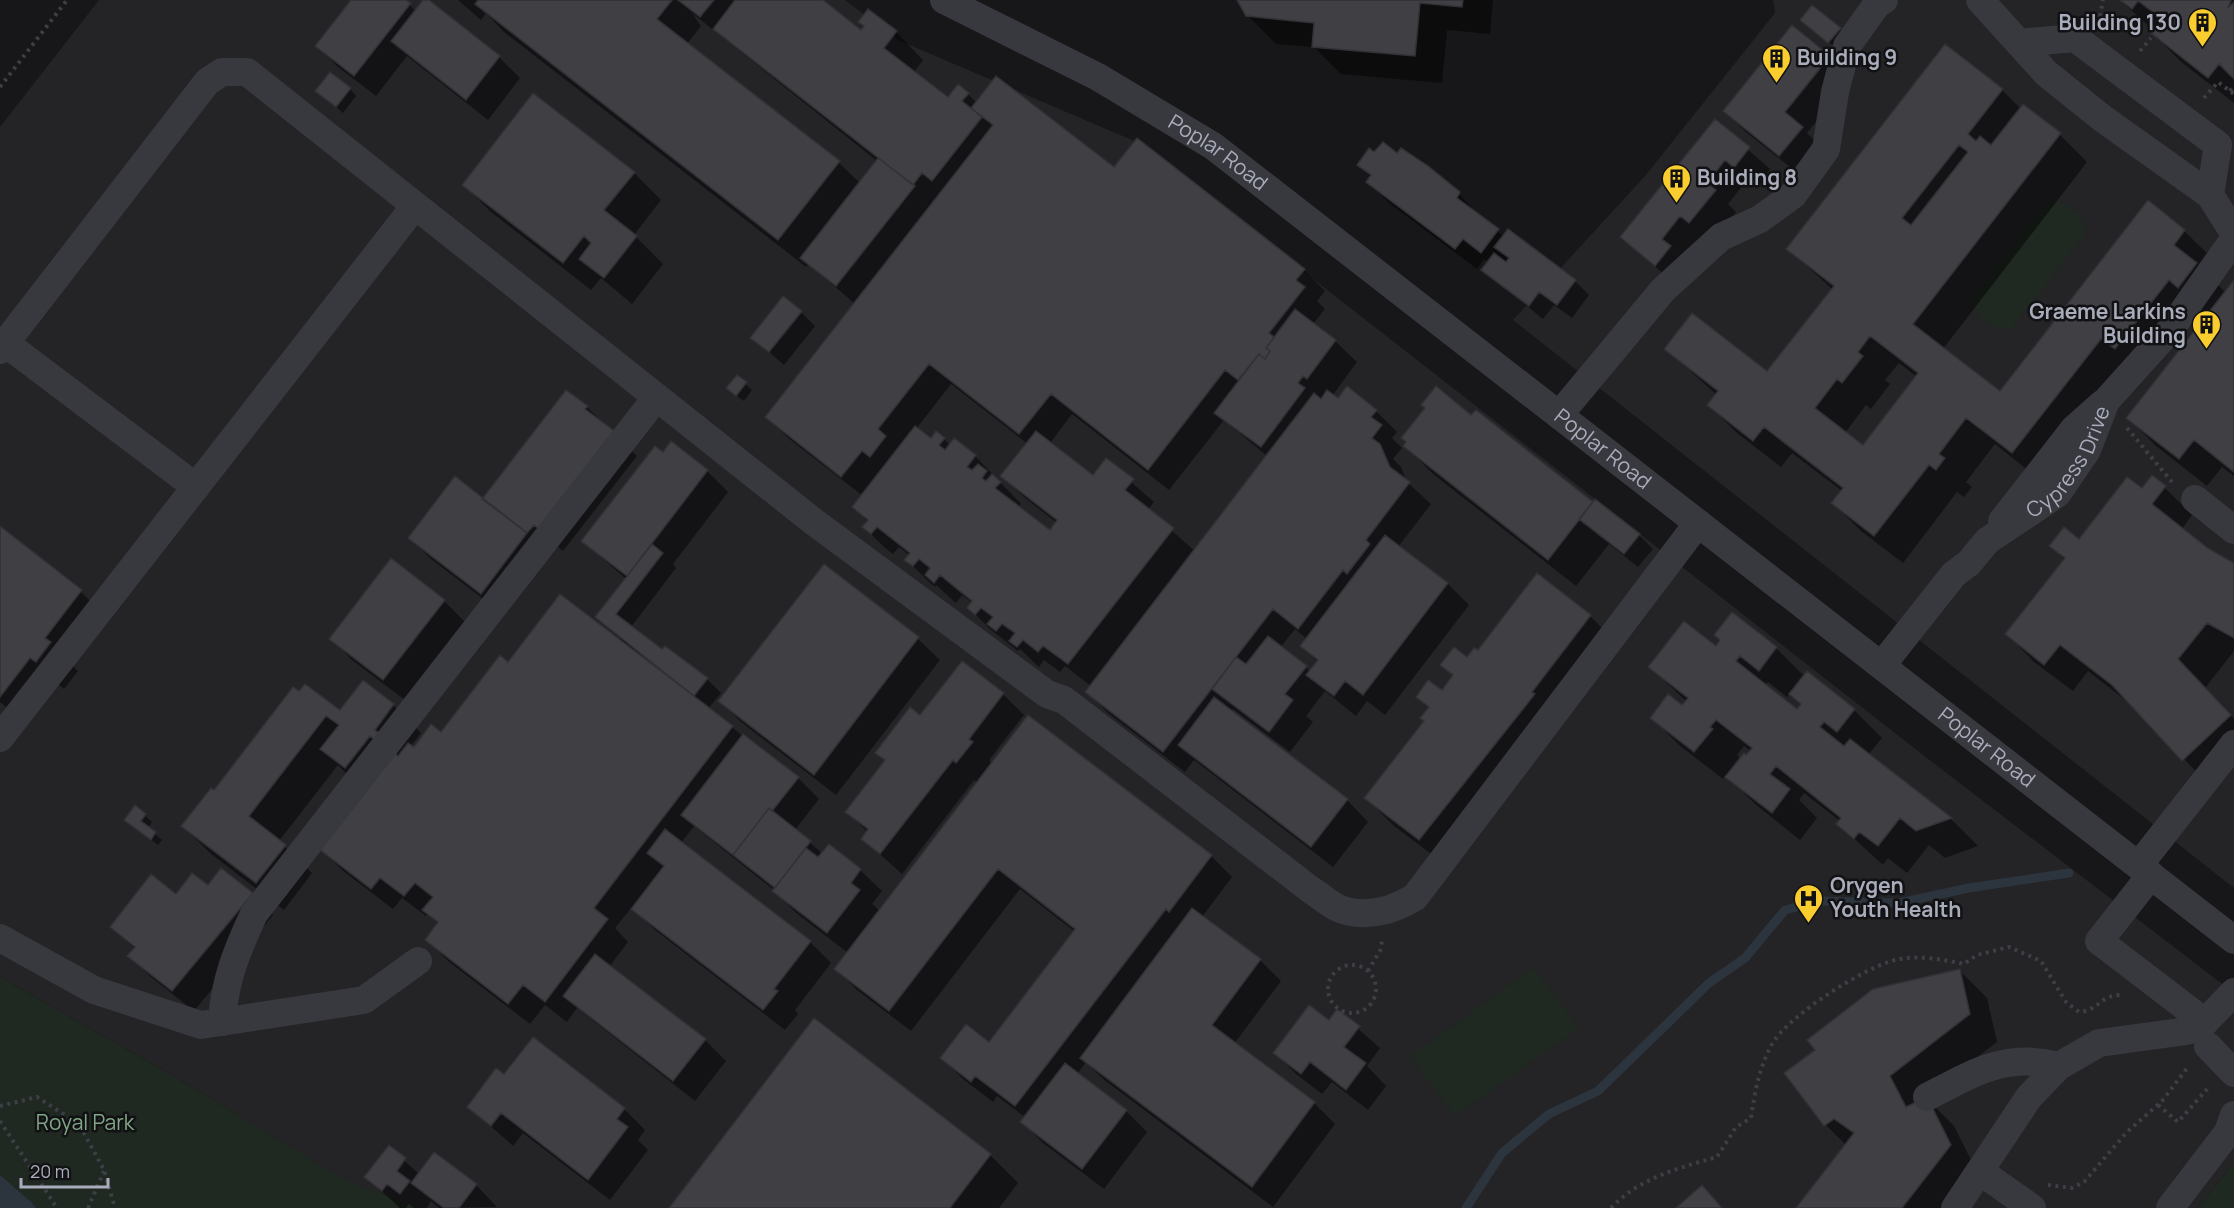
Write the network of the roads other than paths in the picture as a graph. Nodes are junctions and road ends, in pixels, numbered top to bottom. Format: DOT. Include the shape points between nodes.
graph roads {
  1 [pos="944,0"];
  2 [pos="1884,0"];
  3 [pos="1980,0"];
  4 [pos="2019,43"];
  5 [pos="2210,195"];
  6 [pos="414,207"];
  7 [pos="2234,233"];
  8 [pos="2234,239"];
  9 [pos="3,346"];
  10 [pos="656,398"];
  11 [pos="1559,414"];
  12 [pos="196,487"];
  13 [pos="2195,500"];
  14 [pos="1698,523"];
  15 [pos="2234,530"];
  16 [pos="1882,665"];
  17 [pos="0,738"];
  18 [pos="2234,744"];
  19 [pos="2145,870"];
  20 [pos="0,938"];
  21 [pos="2234,940"];
  22 [pos="418,961"];
  23 [pos="2234,992"];
  24 [pos="222,1022"];
  25 [pos="2206,1034"];
  26 [pos="2059,1066"];
  27 [pos="2223,1079"];
  28 [pos="1927,1097"];
  29 [pos="2234,1115"];
  30 [pos="1982,1172"];
  31 [pos="2028,1204"];
  32 [pos="1955,1208"];
  33 [pos="2170,1208"];
  1 -- 11 [label="street, Poplar Road" via="1098,77 1213,146"];
  2 -- 11 [label="street" via="1847,46 1826,149 1793,195 1760,219 1720,237 1663,290"];
  3 -- 4 [label="street"];
  4 -- 5 [label="street" via="2046,73 2102,118"];
  4 -- 5 [label="street" via="2075,38 2218,145"];
  5 -- 7 [label="street"];
  6 -- 9 [label="street" via="254,76 239,70 222,72 193,100"];
  6 -- 10 [label="street"];
  6 -- 12 [label="street"];
  8 -- 16 [label="street, Cypress Drive" via="2169,330 2106,401 2087,450 2057,494 1987,541 1954,574"];
  9 -- 12 [label="street"];
  10 -- 14 [label="street" via="814,522 1047,694 1064,700 1311,890 1342,910 1367,914 1398,907 1415,897"];
  10 -- 24 [label="street" via="254,914 233,958"];
  11 -- 14 [label="street, Poplar Road"];
  12 -- 17 [label="street"];
  13 -- 15 [label="street"];
  14 -- 16 [label="street, Poplar Road"];
  16 -- 19 [label="street, Poplar Road"];
  18 -- 19 [label="street"];
  19 -- 21 [label="street, Poplar Road"];
  19 -- 25 [label="street" via="2099,941"];
  20 -- 24 [label="street" via="94,990 201,1025"];
  22 -- 24 [label="street" via="364,1000"];
  23 -- 25 [label="street"];
  25 -- 26 [label="street" via="2187,1030 2100,1043"];
  25 -- 27 [label="street"];
  26 -- 28 [label="street" via="2034,1059 2006,1062 1979,1070"];
  26 -- 30 [label="street" via="2029,1097"];
  29 -- 33 [label="street" via="2228,1132"];
  30 -- 31 [label="street"];
  30 -- 32 [label="street"];
}
